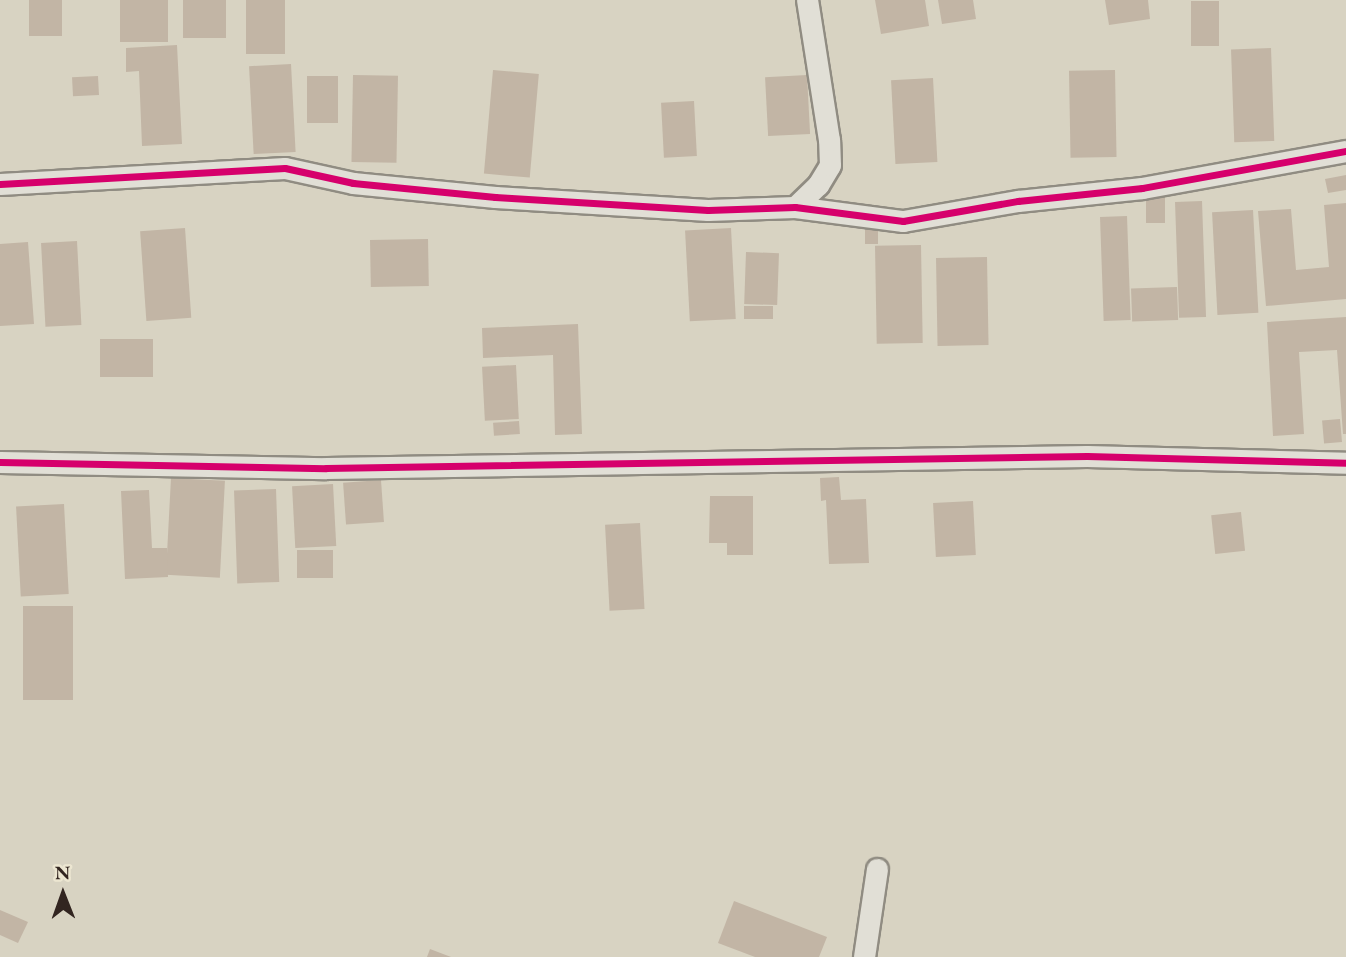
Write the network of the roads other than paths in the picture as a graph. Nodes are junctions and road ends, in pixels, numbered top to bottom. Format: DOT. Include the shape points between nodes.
graph roads {
  1 [pos="807,0"];
  2 [pos="1346,151"];
  3 [pos="0,184"];
  4 [pos="818,186"];
  5 [pos="795,207"];
  6 [pos="849,214"];
  7 [pos="0,463"];
  8 [pos="1346,463"];
  9 [pos="877,869"];
  10 [pos="864,957"];
  1 -- 4 [label="street" via="829,140 830,165"];
  2 -- 6 [label="street" via="1142,188 1018,201 903,221"];
  3 -- 5 [label="street" via="285,168 353,183 495,197 708,210"];
  4 -- 5 [label="street"];
  4 -- 6 [label="street"];
  5 -- 6 [label="street"];
  7 -- 8 [label="street" via="326,468 1087,456"];
  9 -- 10 [label="street"];
}
